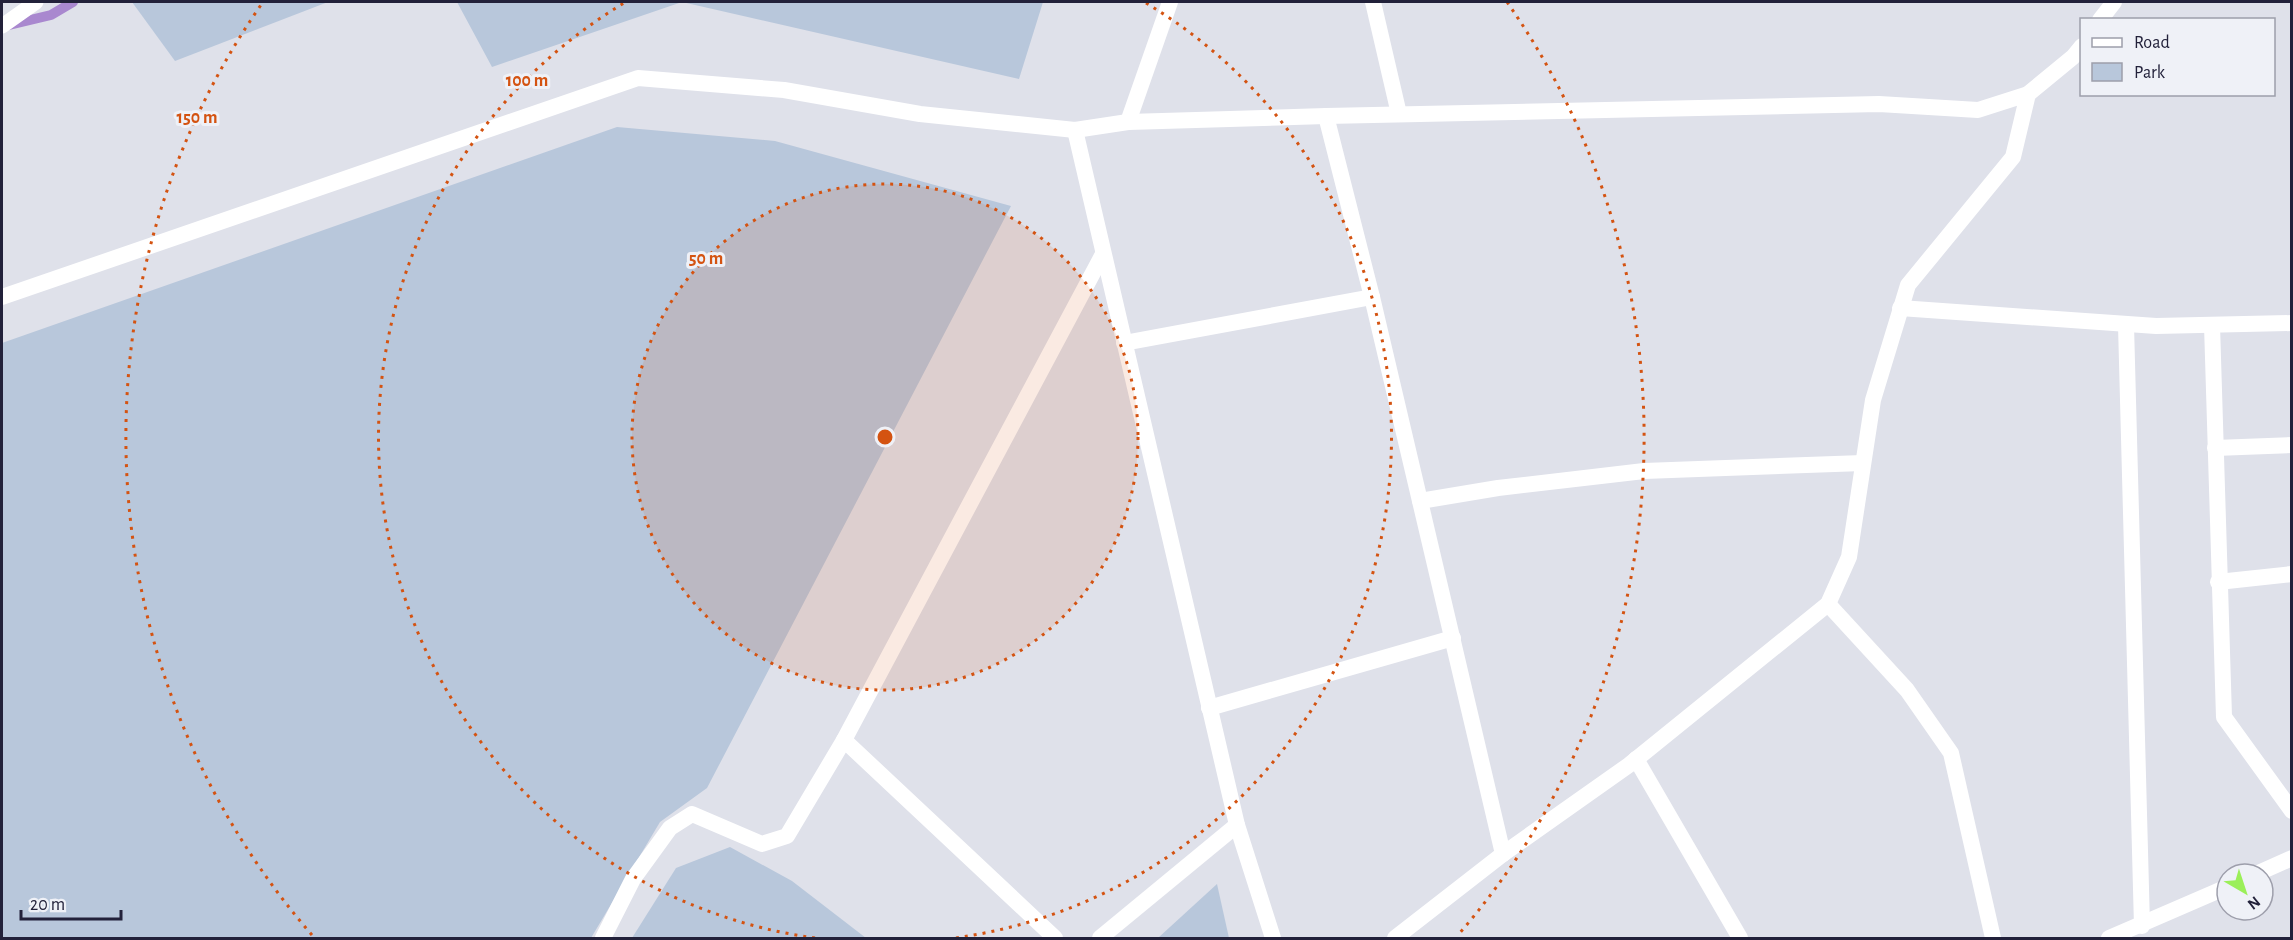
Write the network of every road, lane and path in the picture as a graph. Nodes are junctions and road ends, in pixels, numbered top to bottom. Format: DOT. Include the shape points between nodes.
graph roads {
  1 [pos="36,2"];
  2 [pos="1170,2"];
  3 [pos="1373,2"];
  4 [pos="2114,2"];
  5 [pos="2102,18"];
  6 [pos="2,26"];
  7 [pos="2080,48"];
  8 [pos="2028,94"];
  9 [pos="1399,114"];
  10 [pos="1326,116"];
  11 [pos="1128,122"];
  12 [pos="1075,130"];
  13 [pos="1104,254"];
  14 [pos="2,297"];
  15 [pos="1372,297"];
  16 [pos="1900,308"];
  17 [pos="2292,323"];
  18 [pos="2126,325"];
  19 [pos="2212,325"];
  20 [pos="1124,343"];
  21 [pos="2292,446"];
  22 [pos="2215,448"];
  23 [pos="1863,463"];
  24 [pos="1420,501"];
  25 [pos="2292,574"];
  26 [pos="2218,582"];
  27 [pos="1828,604"];
  28 [pos="1453,639"];
  29 [pos="1209,708"];
  30 [pos="844,740"];
  31 [pos="1636,759"];
  32 [pos="2292,811"];
  33 [pos="1237,825"];
  34 [pos="1503,854"];
  35 [pos="2292,858"];
  36 [pos="2275,866"];
  37 [pos="2215,893"];
  38 [pos="2142,926"];
  39 [pos="603,939"];
  40 [pos="1055,939"];
  41 [pos="1100,939"];
  42 [pos="1274,939"];
  43 [pos="1395,939"];
  44 [pos="1740,939"];
  45 [pos="1993,939"];
  46 [pos="2109,939"];
  1 -- 6 [label="lane"];
  2 -- 11 [label="street"];
  3 -- 9 [label="street"];
  4 -- 5 [label="street"];
  7 -- 8 [label="street"];
  8 -- 9 [label="street" via="1978,110 1879,104"];
  8 -- 16 [label="street" via="2013,157 1908,285"];
  9 -- 10 [label="street"];
  10 -- 11 [label="street"];
  10 -- 15 [label="street"];
  11 -- 12 [label="street"];
  12 -- 13 [label="street"];
  12 -- 14 [label="street" via="920,114 784,90 638,78"];
  13 -- 20 [label="street"];
  13 -- 30 [label="street"];
  15 -- 20 [label="street"];
  15 -- 24 [label="street"];
  16 -- 18 [label="street"];
  16 -- 23 [label="street" via="1873,400"];
  17 -- 19 [label="street"];
  18 -- 19 [label="street"];
  18 -- 38 [label="street"];
  19 -- 22 [label="street"];
  20 -- 29 [label="street"];
  21 -- 22 [label="street"];
  22 -- 26 [label="street"];
  23 -- 24 [label="street" via="1644,471"];
  23 -- 27 [label="street" via="1849,557"];
  24 -- 28 [label="street"];
  25 -- 26 [label="street"];
  26 -- 32 [label="street" via="2224,717"];
  27 -- 31 [label="street"];
  27 -- 45 [label="street" via="1907,690 1950,753"];
  28 -- 29 [label="street"];
  28 -- 34 [label="street"];
  29 -- 33 [label="street"];
  30 -- 39 [label="street" via="787,836 762,844 692,814 670,828 633,879"];
  30 -- 40 [label="street"];
  31 -- 34 [label="street"];
  31 -- 44 [label="street"];
  33 -- 41 [label="street"];
  33 -- 42 [label="street"];
  34 -- 43 [label="street"];
  35 -- 36 [label="street"];
  37 -- 38 [label="street"];
  38 -- 46 [label="street"];
}
